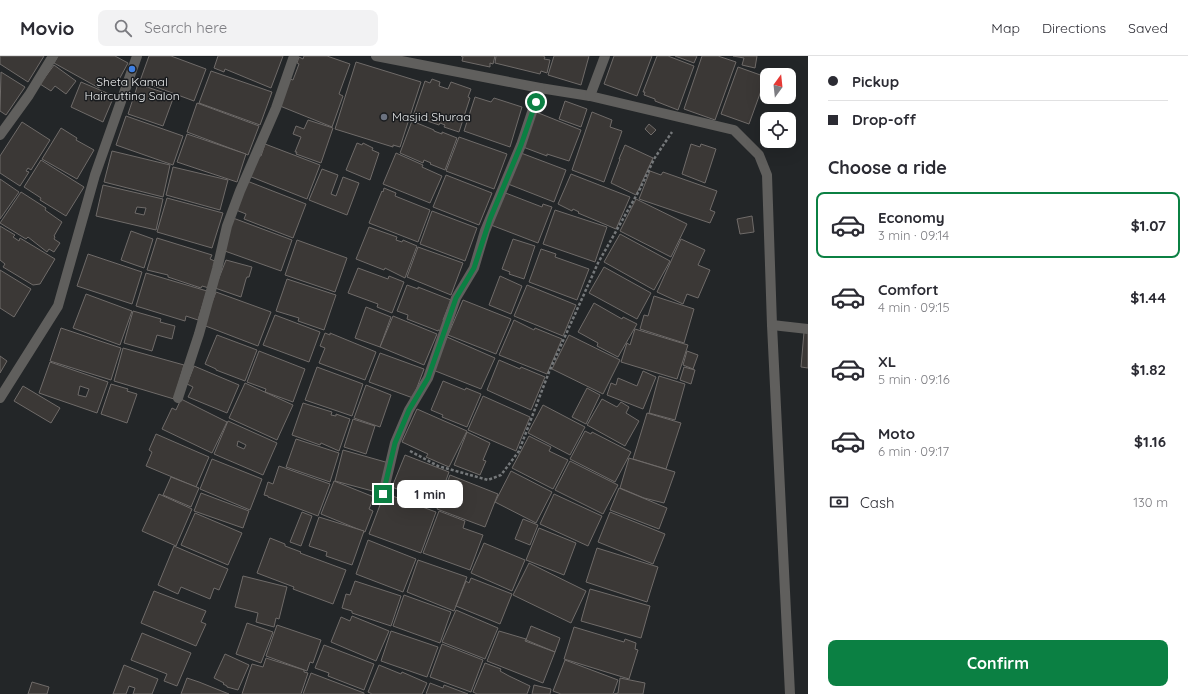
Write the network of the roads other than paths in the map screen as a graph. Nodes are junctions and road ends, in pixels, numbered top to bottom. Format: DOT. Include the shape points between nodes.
graph roads {
  1 [pos="53,56"];
  2 [pos="137,56"];
  3 [pos="294,56"];
  4 [pos="376,56"];
  5 [pos="605,56"];
  6 [pos="540,88"];
  7 [pos="590,96"];
  8 [pos="0,135"];
  9 [pos="772,326"];
  10 [pos="808,329"];
  11 [pos="0,398"];
  12 [pos="178,398"];
  13 [pos="383,494"];
  14 [pos="790,694"];
  1 -- 8 [label="street"];
  2 -- 11 [label="street" via="95,175 58,306"];
  3 -- 12 [label="street" via="276,108 227,226 199,334"];
  4 -- 6 [label="street"];
  5 -- 7 [label="street"];
  6 -- 7 [label="street"];
  6 -- 13 [label="street" via="521,145 485,231 474,268 456,298 428,378 409,410 395,443"];
  7 -- 9 [label="street" via="734,130 759,155 767,175"];
  9 -- 10 [label="street"];
  9 -- 14 [label="street"];
}
